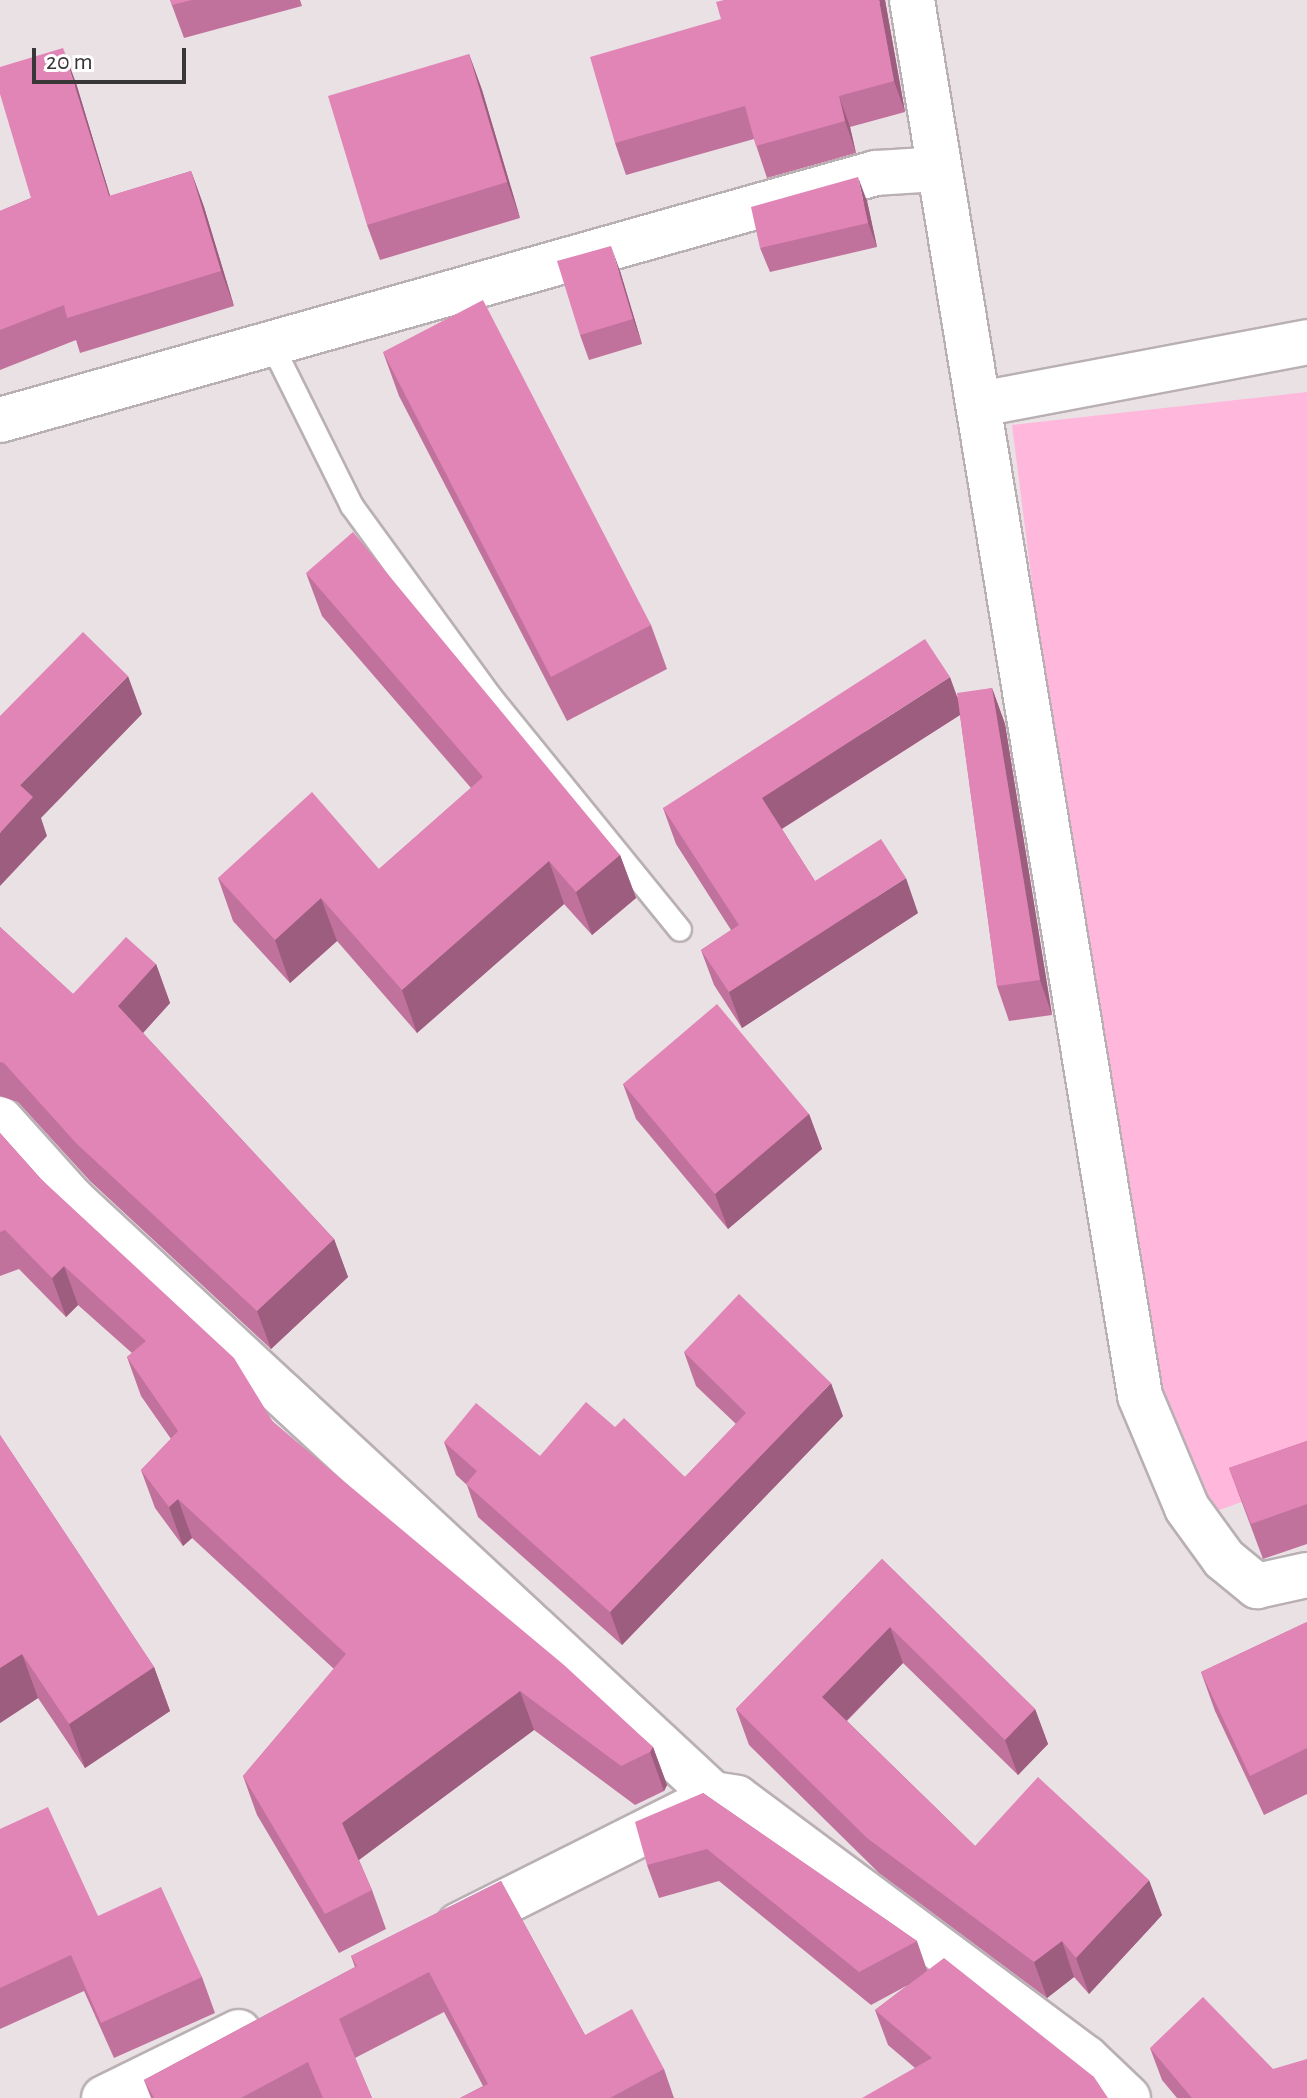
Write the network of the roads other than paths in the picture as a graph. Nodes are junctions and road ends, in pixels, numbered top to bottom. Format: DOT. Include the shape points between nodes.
graph roads {
  1 [pos="912,0"];
  2 [pos="939,169"];
  3 [pos="269,339"];
  4 [pos="1307,342"];
  5 [pos="980,404"];
  6 [pos="0,420"];
  7 [pos="680,930"];
  8 [pos="0,1119"];
  9 [pos="1307,1575"];
  10 [pos="713,1794"];
  11 [pos="415,1946"];
  12 [pos="274,2015"];
  13 [pos="104,2098"];
  14 [pos="1128,2098"];
  1 -- 2 [label="street"];
  2 -- 3 [label="street" via="876,173"];
  2 -- 5 [label="street"];
  3 -- 6 [label="street"];
  3 -- 7 [label="lane" via="352,506 490,696"];
  4 -- 5 [label="street"];
  5 -- 9 [label="street" via="1140,1396 1187,1508 1224,1559 1257,1586"];
  8 -- 10 [label="street" via="72,1199"];
  10 -- 11 [label="street"];
  10 -- 14 [label="street" via="737,1798 1086,2058"];
  12 -- 13 [label="street"];
}
